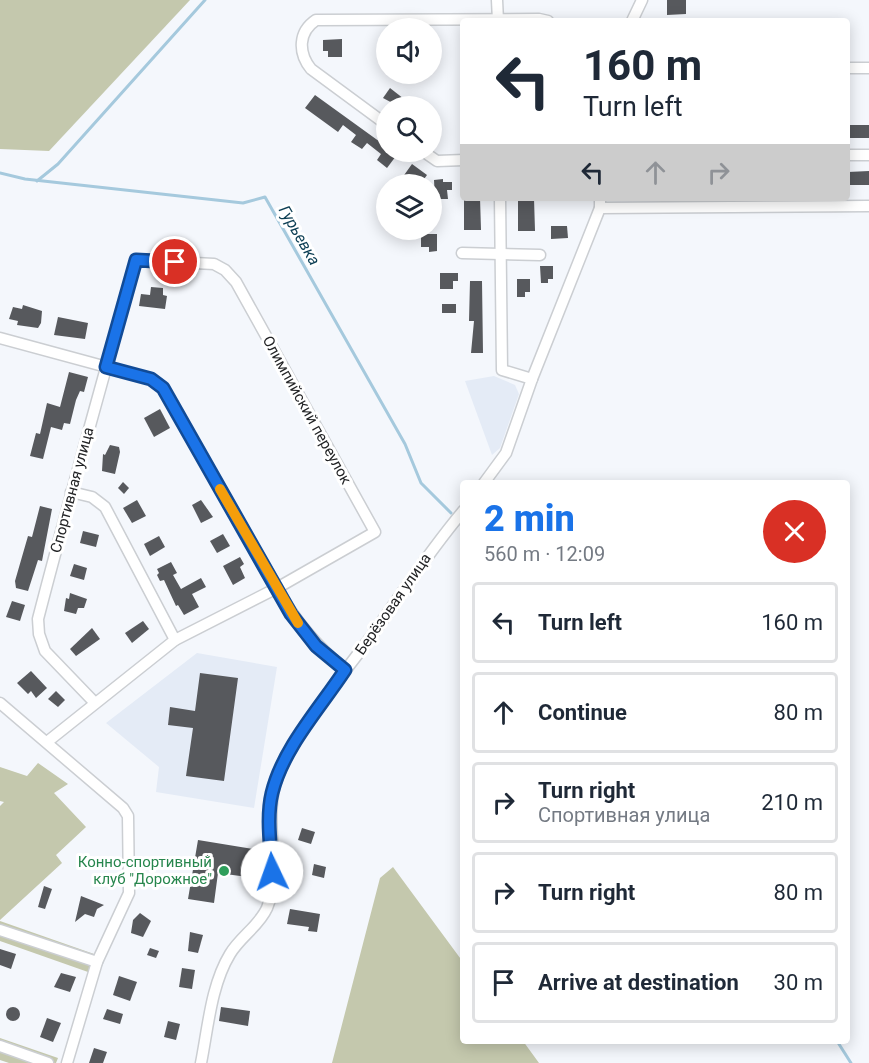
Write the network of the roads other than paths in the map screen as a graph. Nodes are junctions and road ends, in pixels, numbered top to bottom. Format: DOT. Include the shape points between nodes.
graph roads {
  1 [pos="497,0"];
  2 [pos="642,0"];
  3 [pos="498,18"];
  4 [pos="633,18"];
  5 [pos="460,20"];
  6 [pos="850,68"];
  7 [pos="869,68"];
  8 [pos="376,117"];
  9 [pos="850,155"];
  10 [pos="869,155"];
  11 [pos="460,160"];
  12 [pos="442,161"];
  13 [pos="500,201"];
  14 [pos="600,203"];
  15 [pos="869,206"];
  16 [pos="462,253"];
  17 [pos="501,254"];
  18 [pos="540,255"];
  19 [pos="136,260"];
  20 [pos="0,338"];
  21 [pos="106,367"];
  22 [pos="532,379"];
  23 [pos="486,480"];
  24 [pos="71,492"];
  25 [pos="460,515"];
  26 [pos="277,588"];
  27 [pos="174,640"];
  28 [pos="345,670"];
  29 [pos="0,703"];
  30 [pos="95,703"];
  31 [pos="47,742"];
  32 [pos="0,930"];
  33 [pos="97,962"];
  34 [pos="0,1046"];
  35 [pos="48,1063"];
  36 [pos="67,1063"];
  37 [pos="201,1063"];
  1 -- 3 [label="street"];
  2 -- 4 [label="street"];
  5 -- 8 [label="street" via="316,20 306,26 302,35 304,60"];
  6 -- 7 [label="street"];
  9 -- 10 [label="street"];
  11 -- 12 [label="street"];
  13 -- 17 [label="street"];
  14 -- 15 [label="street"];
  14 -- 22 [label="street"];
  16 -- 17 [label="street"];
  17 -- 18 [label="street"];
  17 -- 22 [label="street" via="502,370"];
  19 -- 21 [label="street, Спортивная улица"];
  19 -- 26 [label="street, Олимпийский переулок" via="214,264 236,282 375,532"];
  20 -- 21 [label="street"];
  21 -- 24 [label="street, Спортивная улица"];
  21 -- 26 [label="street" via="151,379 163,388"];
  22 -- 23 [label="street" via="506,453"];
  24 -- 27 [label="street" via="92,497 105,507"];
  24 -- 30 [label="street, Спортивная улица" via="38,619 39,634 45,651"];
  25 -- 28 [label="street, Берёзовая улица"];
  26 -- 27 [label="street"];
  26 -- 28 [label="street" via="316,646"];
  27 -- 30 [label="street"];
  28 -- 37 [label="street, Берёзовая улица" via="279,773 269,822 272,890 266,909 230,954 223,969"];
  29 -- 31 [label="street"];
  30 -- 31 [label="street"];
  31 -- 33 [label="street" via="128,816 129,893"];
  32 -- 33 [label="street"];
  33 -- 36 [label="street"];
  34 -- 35 [label="street"];
}
